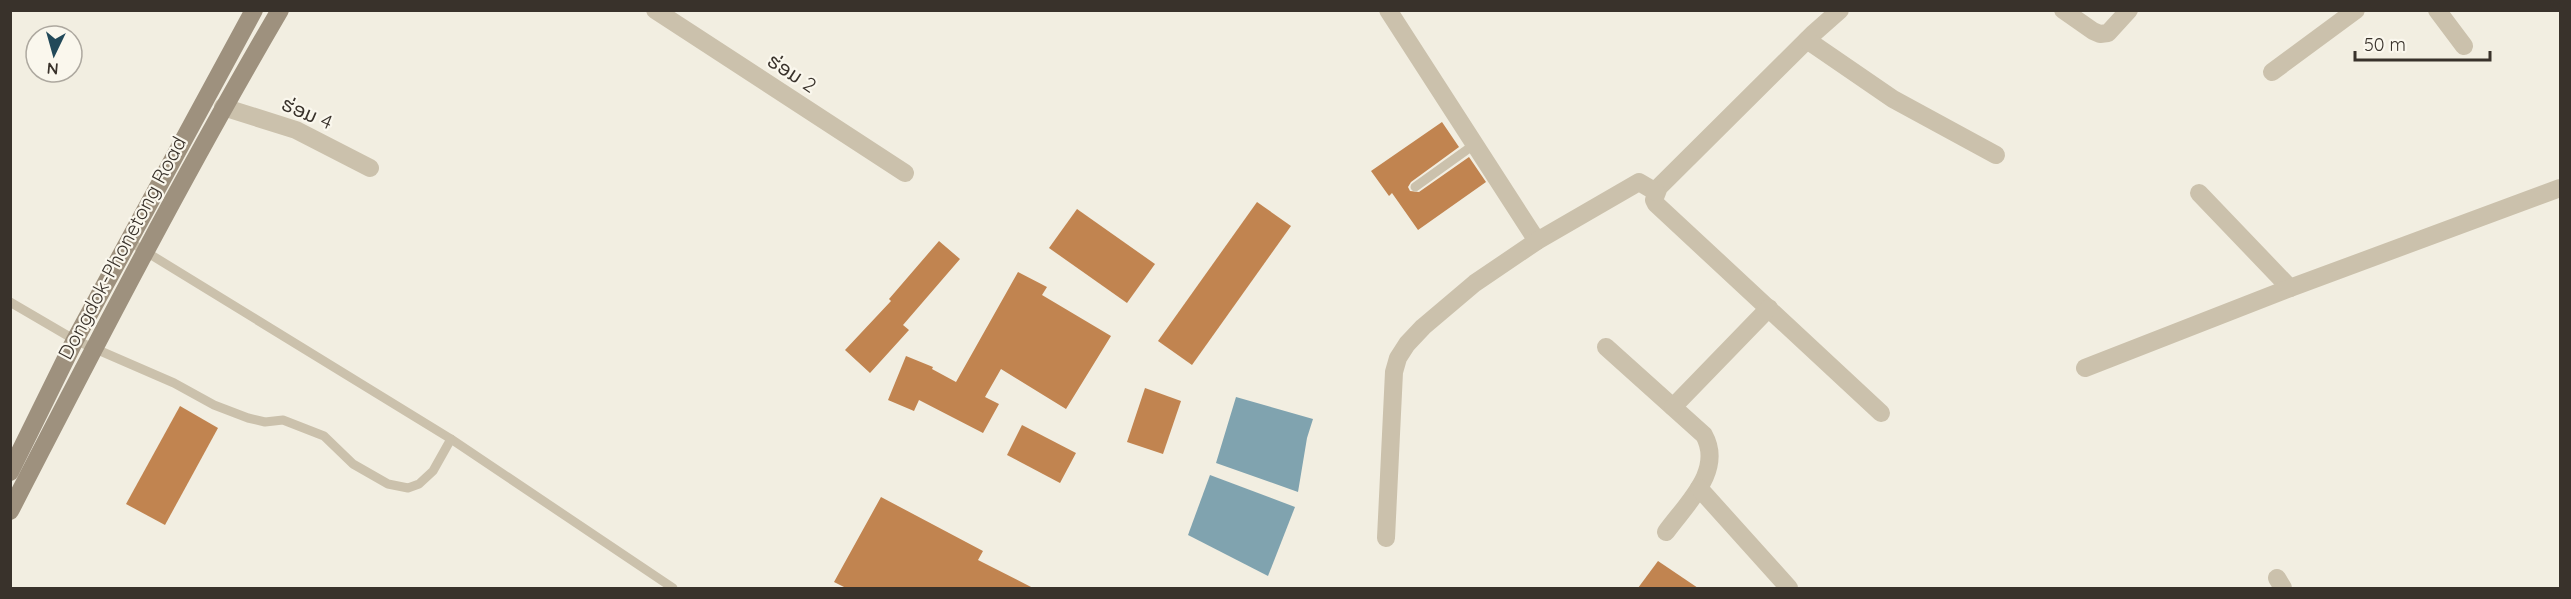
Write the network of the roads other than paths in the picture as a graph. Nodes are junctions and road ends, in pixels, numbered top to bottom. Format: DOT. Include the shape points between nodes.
graph roads {
  1 [pos="254,10"];
  2 [pos="280,10"];
  3 [pos="655,10"];
  4 [pos="1388,10"];
  5 [pos="1840,10"];
  6 [pos="2063,10"];
  7 [pos="2129,10"];
  8 [pos="2356,10"];
  9 [pos="2438,10"];
  10 [pos="1807,40"];
  11 [pos="2464,46"];
  12 [pos="2272,72"];
  13 [pos="223,107"];
  14 [pos="1475,144"];
  15 [pos="1996,155"];
  16 [pos="370,168"];
  17 [pos="905,173"];
  18 [pos="1415,187"];
  19 [pos="2560,188"];
  20 [pos="1656,192"];
  21 [pos="2199,193"];
  22 [pos="1538,241"];
  23 [pos="136,247"];
  24 [pos="2290,288"];
  25 [pos="10,302"];
  26 [pos="1769,308"];
  27 [pos="75,340"];
  28 [pos="1606,347"];
  29 [pos="94,348"];
  30 [pos="2085,368"];
  31 [pos="1673,408"];
  32 [pos="1881,412"];
  33 [pos="451,439"];
  34 [pos="11,470"];
  35 [pos="1699,488"];
  36 [pos="10,511"];
  37 [pos="1666,532"];
  38 [pos="1386,538"];
  39 [pos="673,588"];
  40 [pos="1789,588"];
  1 -- 23 [label="main road, Dongdok-Phonetong Road"];
  2 -- 13 [label="main road, Dongdok-Phonetong Road"];
  3 -- 17 [label="street, ຮ່ອມ 2"];
  4 -- 14 [label="street"];
  5 -- 10 [label="street"];
  6 -- 7 [label="street" via="2100,34 2108,33"];
  8 -- 12 [label="street"];
  9 -- 11 [label="street"];
  10 -- 15 [label="street" via="1893,99"];
  10 -- 20 [label="street"];
  13 -- 16 [label="street, ຮ່ອມ 4" via="296,130"];
  13 -- 23 [label="main road, Dongdok-Phonetong Road"];
  14 -- 18 [label="lane"];
  14 -- 22 [label="street"];
  19 -- 24 [label="street"];
  20 -- 22 [label="street" via="1639,182"];
  20 -- 26 [label="street" via="1656,204"];
  21 -- 24 [label="street"];
  22 -- 38 [label="street" via="1467,290 1423,327 1398,358 1392,389"];
  23 -- 27 [label="main road, Dongdok-Phonetong Road"];
  23 -- 29 [label="main road, Dongdok-Phonetong Road"];
  23 -- 33 [label="lane"];
  24 -- 30 [label="street"];
  25 -- 27 [label="lane"];
  26 -- 31 [label="street"];
  26 -- 32 [label="street"];
  27 -- 29 [label="lane"];
  27 -- 34 [label="main road, Dongdok-Phonetong Road"];
  28 -- 31 [label="street"];
  29 -- 33 [label="lane" via="248,418 265,422 283,420 324,435 353,464 388,484 408,488 419,484 433,471"];
  29 -- 36 [label="main road, Dongdok-Phonetong Road"];
  31 -- 35 [label="street" via="1704,435 1710,446 1708,475"];
  33 -- 39 [label="lane"];
  35 -- 37 [label="street"];
  35 -- 40 [label="street"];
}
